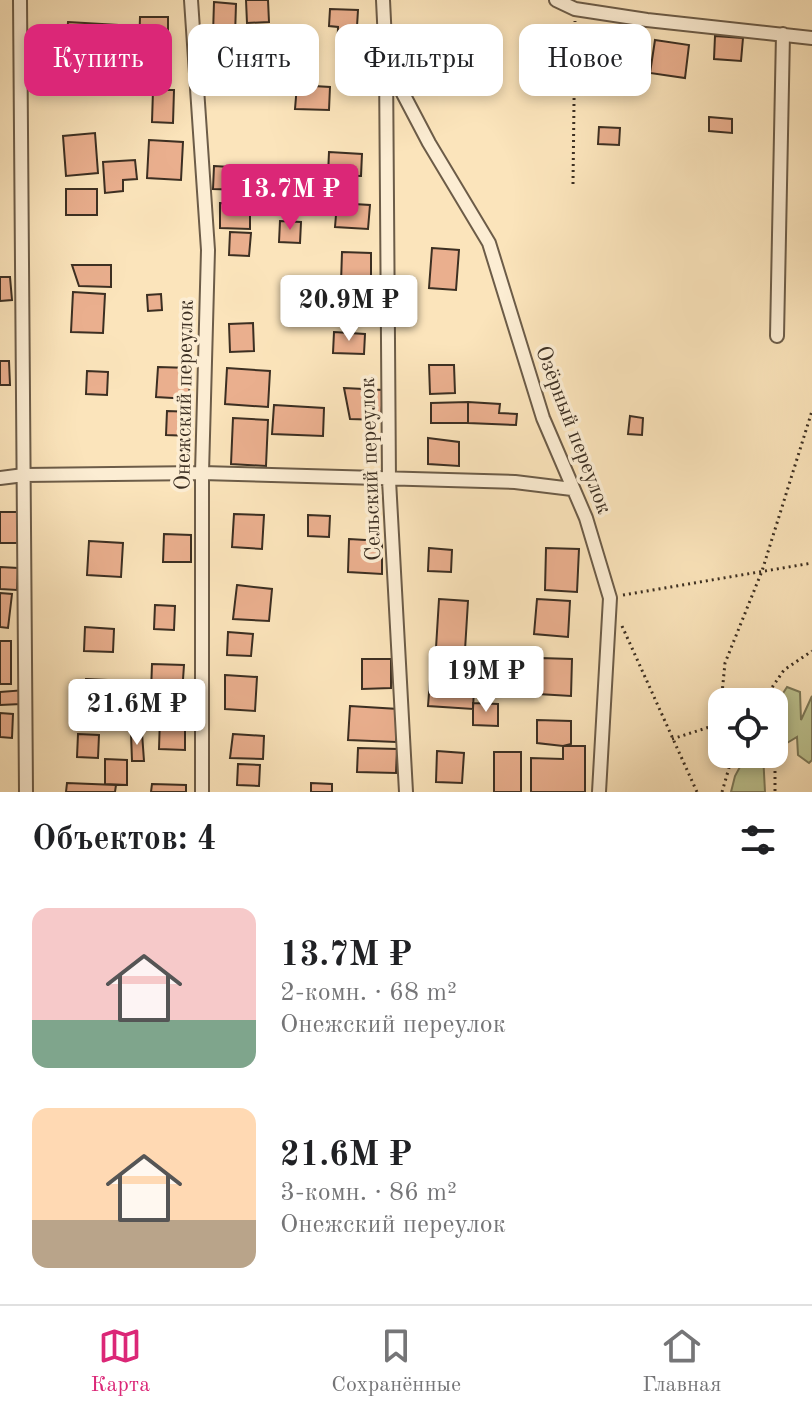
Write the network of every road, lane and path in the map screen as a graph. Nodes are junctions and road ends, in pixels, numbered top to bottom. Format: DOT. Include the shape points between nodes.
graph roads {
  1 [pos="20,0"];
  2 [pos="191,0"];
  3 [pos="383,0"];
  4 [pos="556,0"];
  5 [pos="575,9"];
  6 [pos="384,24"];
  7 [pos="783,34"];
  8 [pos="812,38"];
  9 [pos="386,96"];
  10 [pos="404,96"];
  11 [pos="573,184"];
  12 [pos="777,336"];
  13 [pos="812,411"];
  14 [pos="202,473"];
  15 [pos="24,475"];
  16 [pos="0,478"];
  17 [pos="389,480"];
  18 [pos="572,489"];
  19 [pos="812,563"];
  20 [pos="762,571"];
  21 [pos="610,598"];
  22 [pos="622,626"];
  23 [pos="812,651"];
  24 [pos="723,688"];
  25 [pos="772,688"];
  26 [pos="708,727"];
  27 [pos="671,740"];
  28 [pos="729,768"];
  29 [pos="775,768"];
  30 [pos="26,792"];
  31 [pos="202,792"];
  32 [pos="406,792"];
  33 [pos="599,792"];
  34 [pos="697,792"];
  35 [pos="722,792"];
  36 [pos="775,792"];
  1 -- 15 [label="street"];
  2 -- 14 [label="street, Онежский переулок" via="208,250"];
  3 -- 6 [label="street, Сельский переулок"];
  4 -- 5 [label="street"];
  5 -- 7 [label="street"];
  5 -- 11 [label="path"];
  7 -- 8 [label="street"];
  7 -- 12 [label="street"];
  9 -- 17 [label="street, Сельский переулок"];
  10 -- 18 [label="street, Озёрный переулок" via="489,243 543,418"];
  13 -- 20 [label="path"];
  14 -- 15 [label="street"];
  14 -- 17 [label="street"];
  14 -- 31 [label="street, Онежский переулок"];
  15 -- 16 [label="street"];
  15 -- 30 [label="street"];
  17 -- 18 [label="street" via="515,482"];
  17 -- 32 [label="street, Сельский переулок"];
  18 -- 21 [label="street, Озёрный переулок"];
  19 -- 20 [label="path"];
  20 -- 21 [label="path"];
  20 -- 24 [label="path" via="725,663"];
  21 -- 33 [label="street, Озёрный переулок"];
  22 -- 27 [label="path"];
  23 -- 25 [label="path" via="784,670"];
  26 -- 27 [label="path"];
  27 -- 34 [label="path"];
  28 -- 35 [label="path"];
  29 -- 36 [label="path"];
}
